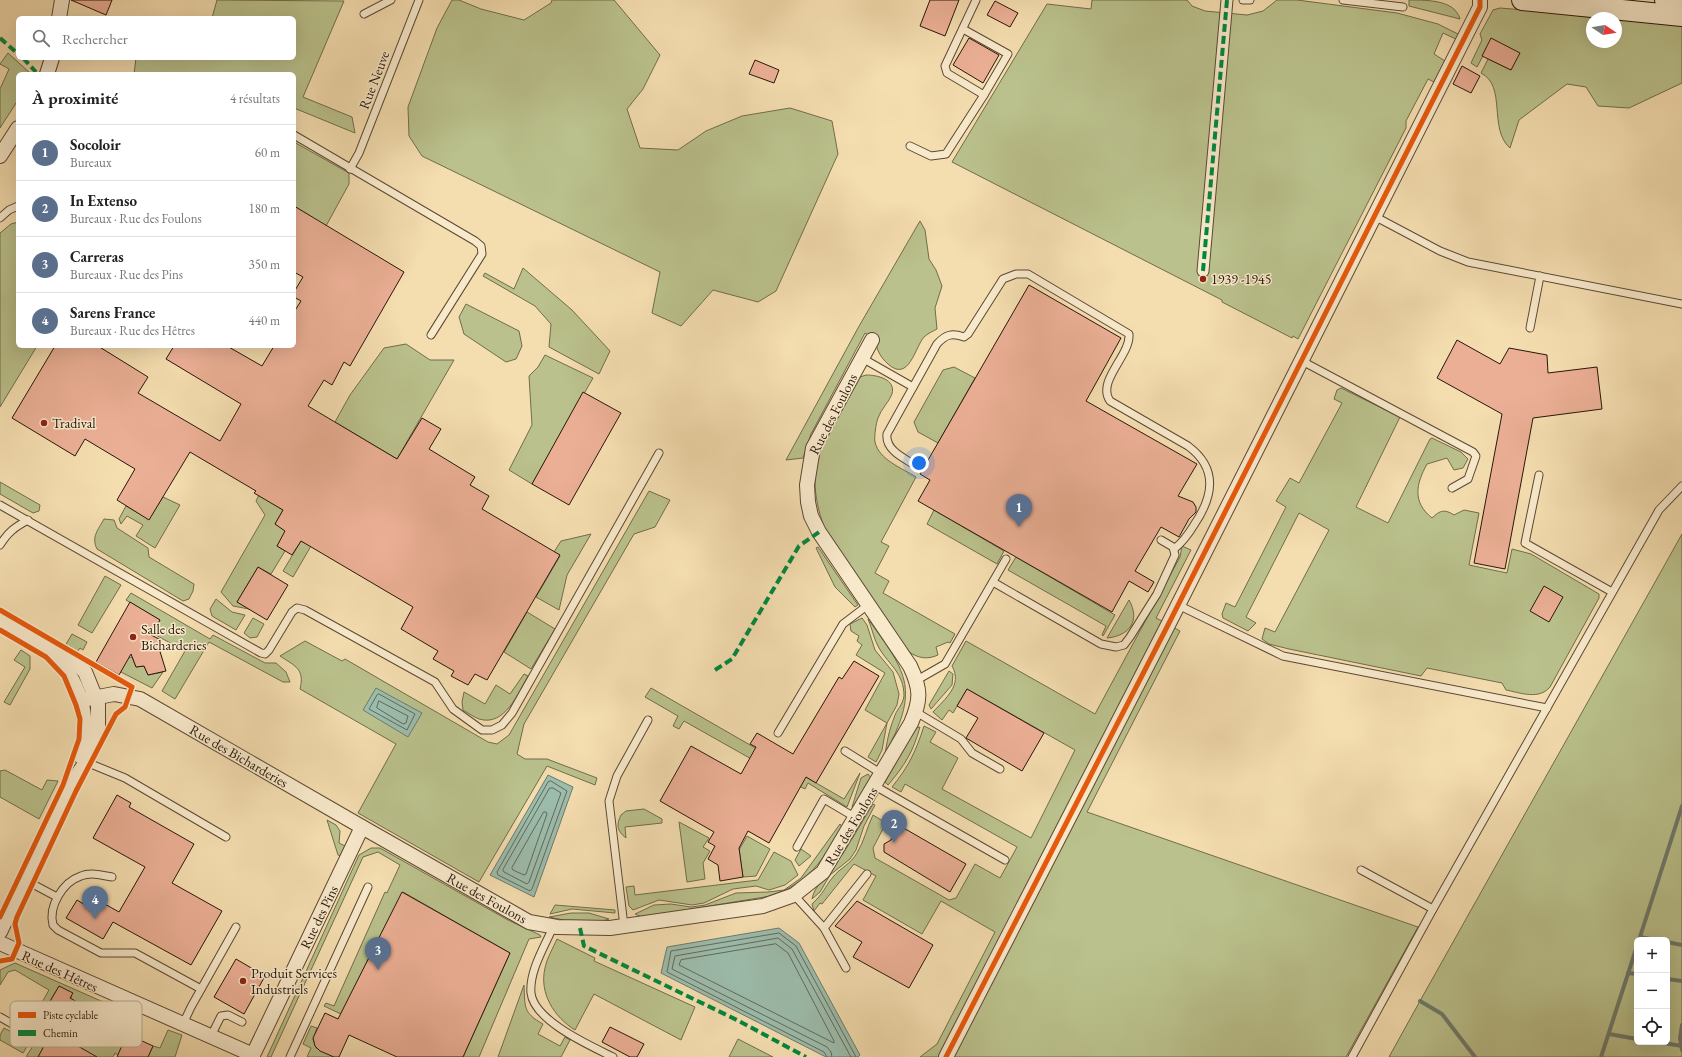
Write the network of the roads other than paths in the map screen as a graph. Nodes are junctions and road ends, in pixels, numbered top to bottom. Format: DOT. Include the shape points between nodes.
graph roads {
  1 [pos="62,0"];
  2 [pos="391,0"];
  3 [pos="419,0"];
  4 [pos="976,0"];
  5 [pos="1227,0"];
  6 [pos="1244,0"];
  7 [pos="1250,0"];
  8 [pos="1343,0"];
  9 [pos="1480,0"];
  10 [pos="1522,0"];
  11 [pos="1665,0"];
  12 [pos="1682,2"];
  13 [pos="1403,7"];
  14 [pos="364,14"];
  15 [pos="59,16"];
  16 [pos="1682,16"];
  17 [pos="963,29"];
  18 [pos="51,60"];
  19 [pos="47,72"];
  20 [pos="984,95"];
  21 [pos="16,131"];
  22 [pos="296,136"];
  23 [pos="910,146"];
  24 [pos="0,156"];
  25 [pos="350,169"];
  26 [pos="16,207"];
  27 [pos="1374,216"];
  28 [pos="0,218"];
  29 [pos="1203,270"];
  30 [pos="1540,276"];
  31 [pos="1682,304"];
  32 [pos="1530,328"];
  33 [pos="431,335"];
  34 [pos="872,340"];
  35 [pos="862,358"];
  36 [pos="1302,361"];
  37 [pos="913,387"];
  38 [pos="659,453"];
  39 [pos="918,467"];
  40 [pos="1539,475"];
  41 [pos="1682,486"];
  42 [pos="1452,488"];
  43 [pos="0,505"];
  44 [pos="28,520"];
  45 [pos="1161,540"];
  46 [pos="0,544"];
  47 [pos="1174,549"];
  48 [pos="1006,559"];
  49 [pos="993,582"];
  50 [pos="1612,592"];
  51 [pos="868,605"];
  52 [pos="1178,605"];
  53 [pos="0,619"];
  54 [pos="48,652"];
  55 [pos="917,680"];
  56 [pos="96,697"];
  57 [pos="82,700"];
  58 [pos="1547,708"];
  59 [pos="916,712"];
  60 [pos="648,720"];
  61 [pos="778,733"];
  62 [pos="845,751"];
  63 [pos="86,762"];
  64 [pos="1000,769"];
  65 [pos="882,774"];
  66 [pos="75,776"];
  67 [pos="875,786"];
  68 [pos="856,818"];
  69 [pos="362,827"];
  70 [pos="226,837"];
  71 [pos="797,847"];
  72 [pos="1005,860"];
  73 [pos="1361,870"];
  74 [pos="867,874"];
  75 [pos="112,877"];
  76 [pos="25,880"];
  77 [pos="368,887"];
  78 [pos="794,895"];
  79 [pos="57,896"];
  80 [pos="1433,909"];
  81 [pos="624,926"];
  82 [pos="236,927"];
  83 [pos="554,927"];
  84 [pos="824,928"];
  85 [pos="0,932"];
  86 [pos="0,943"];
  87 [pos="846,968"];
  88 [pos="200,989"];
  89 [pos="131,1001"];
  90 [pos="142,1006"];
  91 [pos="0,1017"];
  92 [pos="242,1022"];
  93 [pos="10,1023"];
  94 [pos="183,1024"];
  95 [pos="211,1036"];
  96 [pos="599,1054"];
  97 [pos="252,1056"];
  98 [pos="290,1057"];
  99 [pos="613,1057"];
  100 [pos="946,1057"];
  101 [pos="1352,1057"];
  1 -- 15 [label="street"];
  2 -- 14 [label="lane"];
  3 -- 25 [label="lane, Rue Neuve" via="359,153"];
  4 -- 17 [label="lane"];
  5 -- 29 [label="street"];
  6 -- 7 [label="lane"];
  8 -- 13 [label="lane"];
  9 -- 27 [label="street" via="1480,7"];
  10 -- 16 [label="main road"];
  11 -- 12 [label="main road"];
  17 -- 20 [label="lane" via="945,66 947,73"];
  17 -- 20 [label="lane" via="1008,54"];
  18 -- 19 [label="street"];
  20 -- 23 [label="lane" via="946,154 931,156"];
  21 -- 24 [label="street"];
  22 -- 25 [label="lane"];
  25 -- 33 [label="lane" via="482,246 482,254"];
  26 -- 28 [label="lane"];
  27 -- 30 [label="lane" via="1451,256 1468,262"];
  27 -- 36 [label="street"];
  30 -- 31 [label="lane"];
  30 -- 32 [label="lane"];
  34 -- 35 [label="street, Rue des Foulons"];
  35 -- 37 [label="lane"];
  35 -- 51 [label="street, Rue des Foulons" via="813,448 807,485 811,516 819,532"];
  36 -- 42 [label="lane" via="1473,452 1476,456 1468,479"];
  36 -- 52 [label="street"];
  37 -- 39 [label="lane" via="886,439 892,451"];
  37 -- 47 [label="lane" via="942,338 949,334 964,338 999,284 1008,276 1033,276 1124,330 1129,334 1129,345 1111,376 1107,391 1110,401 1196,452 1207,468 1210,478 1209,492 1202,514 1182,543"];
  38 -- 44 [label="lane" via="512,713 502,725 492,730 482,730 453,709 435,682 305,610 298,608 292,612 269,650 265,654 261,653"];
  40 -- 50 [label="lane" via="1525,543"];
  41 -- 50 [label="lane" via="1659,510"];
  43 -- 44 [label="lane"];
  44 -- 46 [label="lane" via="13,528"];
  45 -- 47 [label="lane"];
  47 -- 49 [label="lane" via="1175,555 1157,594 1130,637 1124,644 1116,647 1101,644"];
  48 -- 49 [label="lane"];
  49 -- 55 [label="lane" via="945,664"];
  50 -- 58 [label="lane"];
  51 -- 55 [label="street, Rue des Foulons"];
  51 -- 61 [label="lane" via="843,624"];
  52 -- 58 [label="lane" via="1282,656"];
  52 -- 100 [label="street"];
  53 -- 54 [label="street"];
  54 -- 56 [label="street" via="82,668"];
  54 -- 57 [label="street" via="73,679"];
  55 -- 59 [label="street, Rue des Foulons" via="919,700"];
  56 -- 57 [label="street, Rue des Bicharderies"];
  56 -- 63 [label="street" via="98,728"];
  56 -- 69 [label="street, Rue des Bicharderies" via="114,694 140,698"];
  57 -- 66 [label="street" via="86,721 85,739"];
  58 -- 80 [label="lane"];
  59 -- 64 [label="lane" via="961,739 972,754"];
  59 -- 65 [label="street, Rue des Foulons"];
  60 -- 81 [label="lane" via="617,776 609,801"];
  62 -- 65 [label="lane"];
  63 -- 66 [label="street"];
  63 -- 70 [label="lane" via="125,778"];
  65 -- 67 [label="street, Rue des Foulons"];
  66 -- 76 [label="street"];
  67 -- 68 [label="street, Rue des Foulons"];
  67 -- 72 [label="lane"];
  68 -- 71 [label="lane" via="824,799"];
  68 -- 78 [label="street, Rue des Foulons" via="823,872"];
  69 -- 83 [label="street, Rue des Foulons" via="529,922"];
  69 -- 97 [label="street, Rue des Pins"];
  73 -- 80 [label="lane"];
  74 -- 84 [label="lane"];
  75 -- 79 [label="lane" via="82,875 70,881"];
  76 -- 79 [label="lane"];
  76 -- 85 [label="street"];
  77 -- 98 [label="lane"];
  78 -- 81 [label="street, Rue des Foulons" via="763,906"];
  78 -- 84 [label="lane"];
  79 -- 88 [label="lane" via="52,920 58,930 102,953 135,953"];
  80 -- 101 [label="lane"];
  81 -- 83 [label="street, Rue des Foulons"];
  82 -- 88 [label="lane"];
  83 -- 96 [label="lane" via="533,976 531,993 546,1017"];
  84 -- 87 [label="lane"];
  86 -- 89 [label="street, Rue des Hêtres"];
  88 -- 94 [label="lane"];
  90 -- 94 [label="street, Rue des Hêtres"];
  91 -- 93 [label="lane"];
  92 -- 95 [label="lane" via="228,1015 221,1016"];
  94 -- 95 [label="street, Rue des Hêtres"];
  95 -- 97 [label="street, Rue des Hêtres"];
  96 -- 99 [label="lane"];
}
